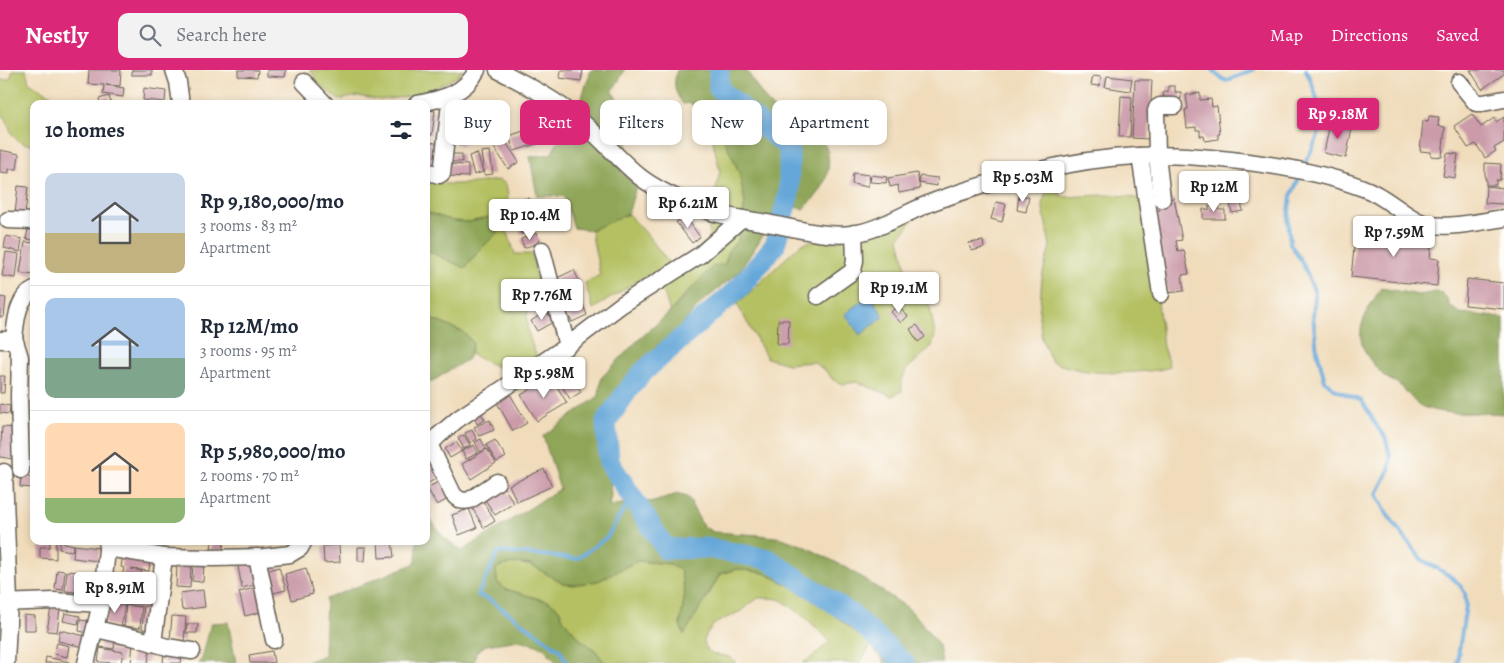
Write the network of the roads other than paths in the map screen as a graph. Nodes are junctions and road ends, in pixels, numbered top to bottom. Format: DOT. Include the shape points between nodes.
graph roads {
  1 [pos="174,70"];
  2 [pos="477,70"];
  3 [pos="498,70"];
  4 [pos="304,82"];
  5 [pos="1459,82"];
  6 [pos="451,95"];
  7 [pos="1504,98"];
  8 [pos="180,100"];
  9 [pos="321,100"];
  10 [pos="430,101"];
  11 [pos="1174,106"];
  12 [pos="1157,155"];
  13 [pos="1140,156"];
  14 [pos="430,172"];
  15 [pos="1162,199"];
  16 [pos="1504,218"];
  17 [pos="742,219"];
  18 [pos="8,220"];
  19 [pos="30,221"];
  20 [pos="854,233"];
  21 [pos="542,250"];
  22 [pos="30,292"];
  23 [pos="1161,294"];
  24 [pos="818,296"];
  25 [pos="7,339"];
  26 [pos="567,346"];
  27 [pos="430,444"];
  28 [pos="430,450"];
  29 [pos="15,471"];
  30 [pos="497,482"];
  31 [pos="107,545"];
  32 [pos="302,545"];
  33 [pos="262,552"];
  34 [pos="164,557"];
  35 [pos="4,603"];
  36 [pos="101,604"];
  37 [pos="96,629"];
  38 [pos="274,640"];
  39 [pos="153,643"];
  40 [pos="192,651"];
  41 [pos="6,663"];
  42 [pos="86,663"];
  1 -- 8 [label="street"];
  2 -- 6 [label="street" via="462,89"];
  3 -- 17 [label="street" via="565,108 641,178 657,188 705,210"];
  4 -- 9 [label="street"];
  5 -- 7 [label="street" via="1476,103"];
  6 -- 10 [label="street"];
  6 -- 14 [label="street" via="442,173"];
  11 -- 12 [label="street" via="1157,108"];
  12 -- 13 [label="street"];
  12 -- 15 [label="street"];
  12 -- 16 [label="street" via="1220,159 1282,168 1342,182 1381,196 1419,222 1428,224 1455,225"];
  13 -- 20 [label="street" via="1068,164 1003,180 920,206 867,231"];
  13 -- 23 [label="street"];
  17 -- 20 [label="street" via="836,235"];
  17 -- 26 [label="street" via="700,255 622,305"];
  18 -- 19 [label="street"];
  20 -- 24 [label="street" via="856,260 853,270"];
  21 -- 26 [label="street"];
  22 -- 25 [label="street" via="22,302"];
  25 -- 29 [label="street" via="20,357"];
  26 -- 27 [label="street" via="477,406"];
  28 -- 30 [label="street" via="457,499 470,500"];
  29 -- 35 [label="street"];
  31 -- 34 [label="street"];
  31 -- 36 [label="street"];
  32 -- 33 [label="street" via="290,554"];
  33 -- 34 [label="street" via="213,558"];
  33 -- 38 [label="street"];
  34 -- 39 [label="street"];
  35 -- 36 [label="street" via="54,601"];
  35 -- 41 [label="street"];
  36 -- 37 [label="street"];
  37 -- 39 [label="street"];
  37 -- 42 [label="street"];
  39 -- 40 [label="street"];
}
